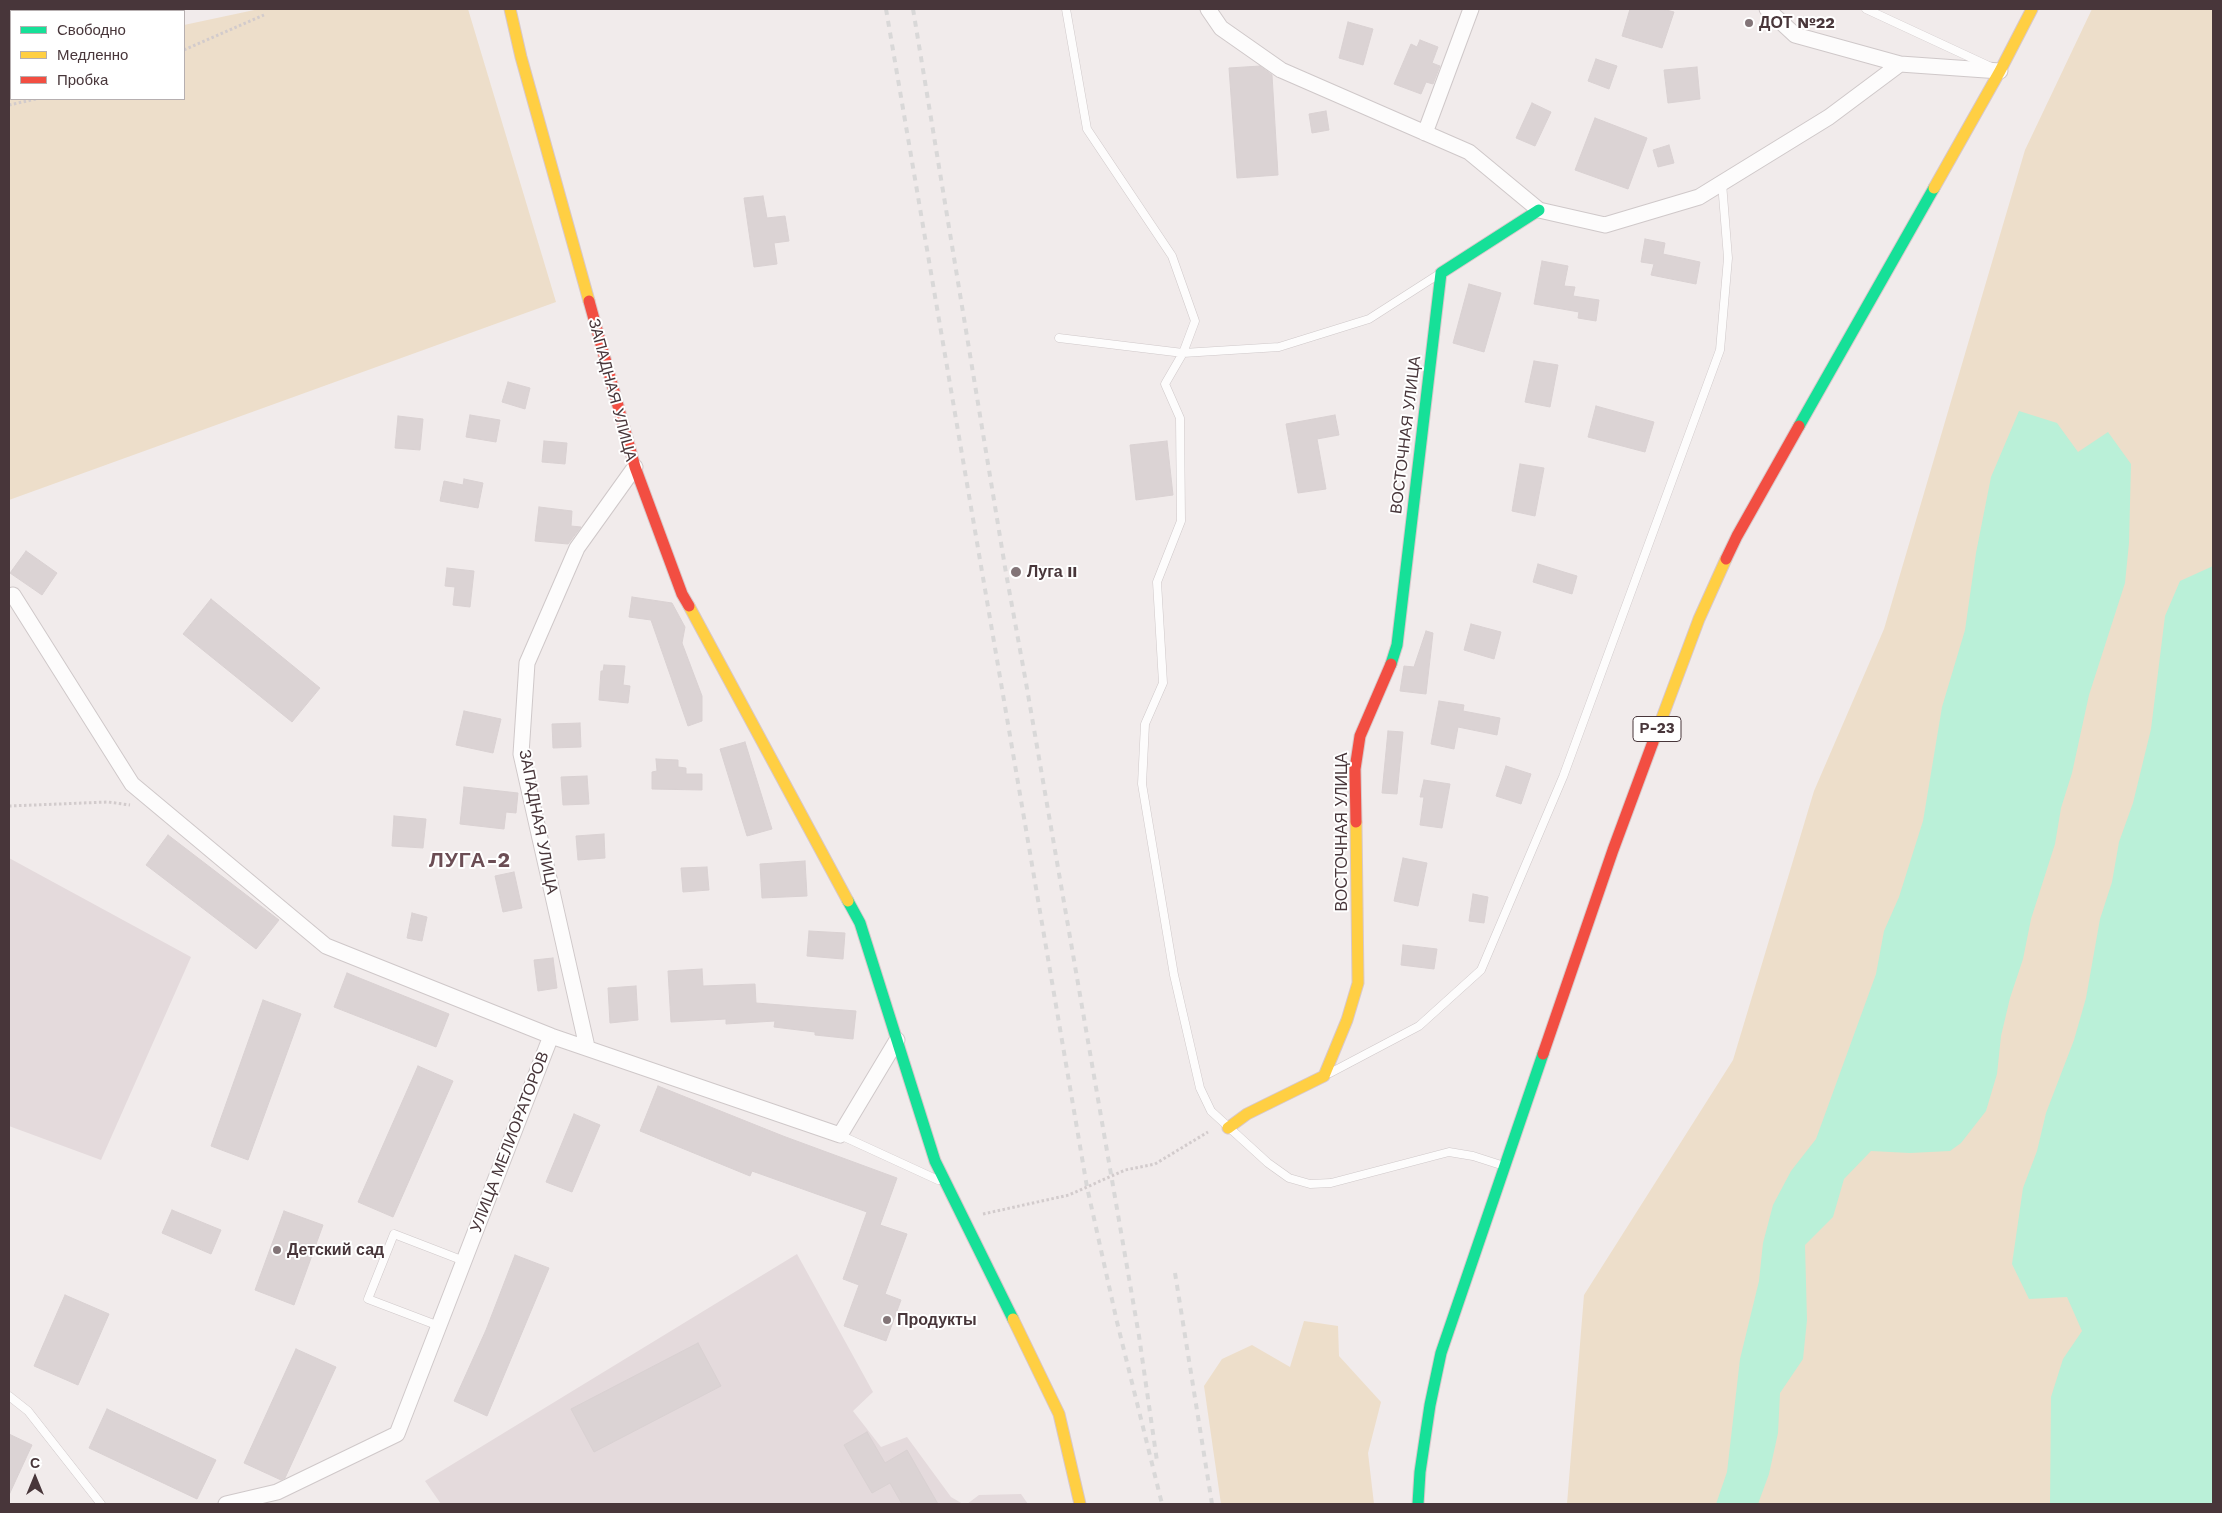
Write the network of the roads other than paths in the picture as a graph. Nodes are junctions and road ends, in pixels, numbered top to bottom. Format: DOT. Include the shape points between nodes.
graph roads {
  1 [pos="510,9"];
  2 [pos="1066,9"];
  3 [pos="1208,9"];
  4 [pos="1471,9"];
  5 [pos="1767,9"];
  6 [pos="1866,9"];
  7 [pos="2032,9"];
  8 [pos="1900,64"];
  9 [pos="2000,71"];
  10 [pos="1425,132"];
  11 [pos="1722,183"];
  12 [pos="1539,210"];
  13 [pos="1441,273"];
  14 [pos="1059,338"];
  15 [pos="1183,353"];
  16 [pos="635,467"];
  17 [pos="13,595"];
  18 [pos="551,1036"];
  19 [pos="897,1040"];
  20 [pos="587,1047"];
  21 [pos="1324,1076"];
  22 [pos="1228,1128"];
  23 [pos="840,1135"];
  24 [pos="1505,1166"];
  25 [pos="946,1184"];
  26 [pos="464,1261"];
  27 [pos="439,1326"];
  28 [pos="9,1396"];
  29 [pos="101,1504"];
  30 [pos="226,1504"];
  31 [pos="1080,1504"];
  32 [pos="1418,1504"];
  1 -- 16 [label="street, ЗАПАДНАЯ УЛИЦА"];
  2 -- 15 [label="lane" via="1087,129 1172,256 1195,321"];
  3 -- 10 [label="street" via="1221,28 1281,70"];
  4 -- 10 [label="street"];
  5 -- 8 [label="street" via="1795,35"];
  6 -- 9 [label="lane"];
  7 -- 9 [label="street, Р-23"];
  8 -- 9 [label="street"];
  8 -- 11 [label="street" via="1829,117"];
  9 -- 24 [label="street, Р-23" via="1737,536 1699,619 1617,841"];
  10 -- 12 [label="street" via="1469,152"];
  11 -- 12 [label="street" via="1699,197 1605,225"];
  11 -- 21 [label="lane" via="1728,258 1720,350 1563,777 1481,970 1419,1026"];
  12 -- 13 [label="street"];
  13 -- 15 [label="lane" via="1370,319 1279,347"];
  13 -- 21 [label="street, ВОСТОЧНАЯ УЛИЦА" via="1397,645 1360,736 1355,769 1358,983"];
  14 -- 15 [label="lane"];
  15 -- 22 [label="lane" via="1165,384 1180,418 1181,522 1157,582 1163,683 1145,724 1142,784 1174,975 1200,1088 1211,1111"];
  16 -- 19 [label="street" via="682,594 860,923"];
  16 -- 20 [label="street, ЗАПАДНАЯ УЛИЦА" via="577,548 527,663 521,754"];
  17 -- 18 [label="street" via="132,784 326,946"];
  18 -- 20 [label="street, УЛИЦА МЕЛИОРАТОРОВ"];
  18 -- 26 [label="street, УЛИЦА МЕЛИОРАТОРОВ"];
  19 -- 23 [label="street"];
  19 -- 25 [label="street" via="935,1161"];
  20 -- 23 [label="street, УЛИЦА МЕЛИОРАТОРОВ"];
  21 -- 22 [label="street" via="1247,1114"];
  22 -- 24 [label="lane" via="1289,1178 1310,1184 1331,1183 1449,1152"];
  23 -- 25 [label="lane"];
  24 -- 32 [label="street, Р-23" via="1441,1353"];
  25 -- 31 [label="street" via="1059,1414"];
  26 -- 27 [label="street, УЛИЦА МЕЛИОРАТОРОВ"];
  26 -- 27 [label="lane" via="394,1234 368,1299"];
  27 -- 30 [label="street, УЛИЦА МЕЛИОРАТОРОВ" via="397,1434 277,1492"];
  28 -- 29 [label="lane" via="28,1411"];
}
